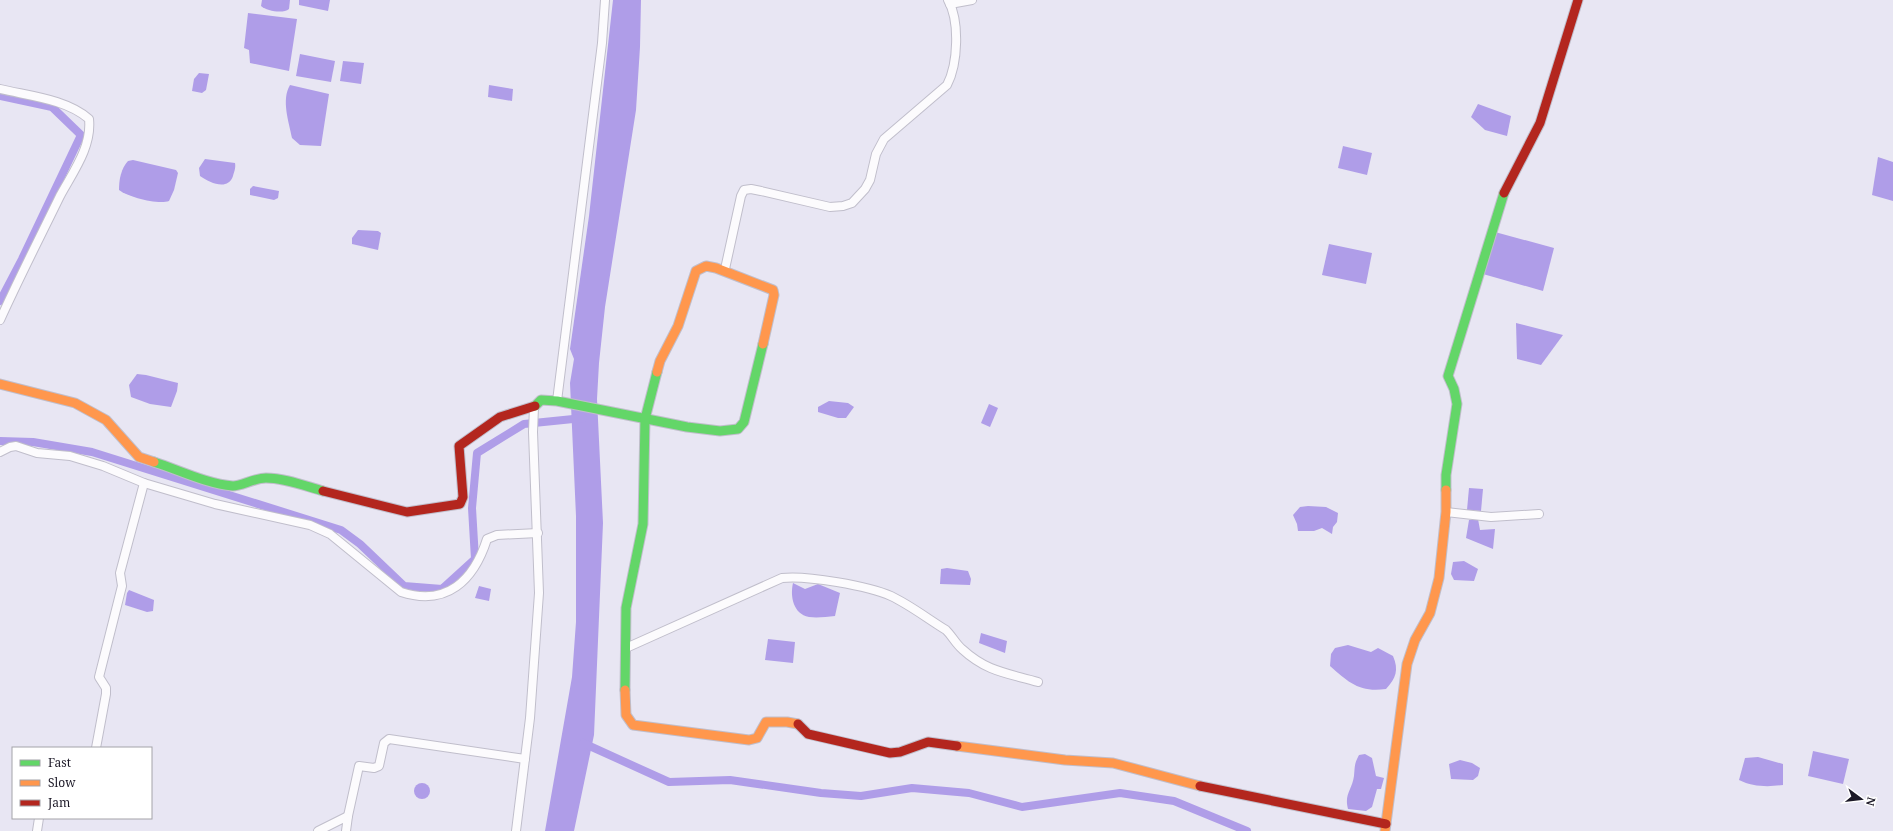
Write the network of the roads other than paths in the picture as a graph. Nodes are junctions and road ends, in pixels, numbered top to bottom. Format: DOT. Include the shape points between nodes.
graph roads {
  1 [pos="605,0"];
  2 [pos="972,0"];
  3 [pos="1578,0"];
  4 [pos="949,2"];
  5 [pos="0,89"];
  6 [pos="725,269"];
  7 [pos="0,320"];
  8 [pos="0,384"];
  9 [pos="557,402"];
  10 [pos="534,410"];
  11 [pos="645,419"];
  12 [pos="0,452"];
  13 [pos="144,483"];
  14 [pos="1446,512"];
  15 [pos="1539,514"];
  16 [pos="538,533"];
  17 [pos="626,648"];
  18 [pos="1038,682"];
  19 [pos="96,747"];
  20 [pos="525,759"];
  21 [pos="348,816"];
  22 [pos="39,819"];
  23 [pos="1385,828"];
  24 [pos="37,831"];
  25 [pos="318,831"];
  26 [pos="346,831"];
  27 [pos="516,831"];
  1 -- 9 [label="street" via="602,43"];
  2 -- 4 [label="street"];
  3 -- 14 [label="street" via="1540,123 1502,197 1448,376 1458,404 1446,475"];
  4 -- 6 [label="street" via="956,42 951,78 947,85 884,139 876,154 870,180 859,197 852,203 830,207 751,189 744,190"];
  5 -- 7 [label="street" via="59,103 81,112 89,119 90,132 81,158"];
  6 -- 11 [label="street" via="702,266 696,270 678,326 660,361"];
  6 -- 11 [label="street" via="769,287 774,293 744,422 738,429 725,431 681,427"];
  8 -- 10 [label="street" via="75,403 106,420 139,457 169,469 234,486 266,478 288,481 407,512 460,504 463,497 459,446 500,417"];
  9 -- 10 [label="street" via="541,400"];
  9 -- 11 [label="street" via="605,409"];
  10 -- 16 [label="street"];
  11 -- 17 [label="street" via="643,524 626,608"];
  12 -- 13 [label="street" via="16,446 37,453 70,456"];
  13 -- 16 [label="street" via="215,504 310,525 330,534 402,592 414,596 448,592 460,586 481,558 487,539 497,535"];
  13 -- 19 [label="street" via="120,574 122,586 99,678 106,688 106,694"];
  14 -- 15 [label="street" via="1491,517"];
  14 -- 23 [label="street" via="1434,598 1426,623 1415,640 1407,664"];
  16 -- 20 [label="street" via="539,608"];
  17 -- 18 [label="street" via="782,578 792,577 830,581 891,596 946,630 960,648 983,666"];
  17 -- 23 [label="street" via="626,715 632,726 749,740 757,738 766,722 777,721 800,725 808,734 890,753 901,752 928,742 1065,760 1106,761 1223,792"];
  20 -- 21 [label="street" via="389,738 384,743 379,766 359,766"];
  20 -- 27 [label="street"];
  21 -- 25 [label="street"];
  21 -- 26 [label="street"];
  22 -- 24 [label="street"];
}
